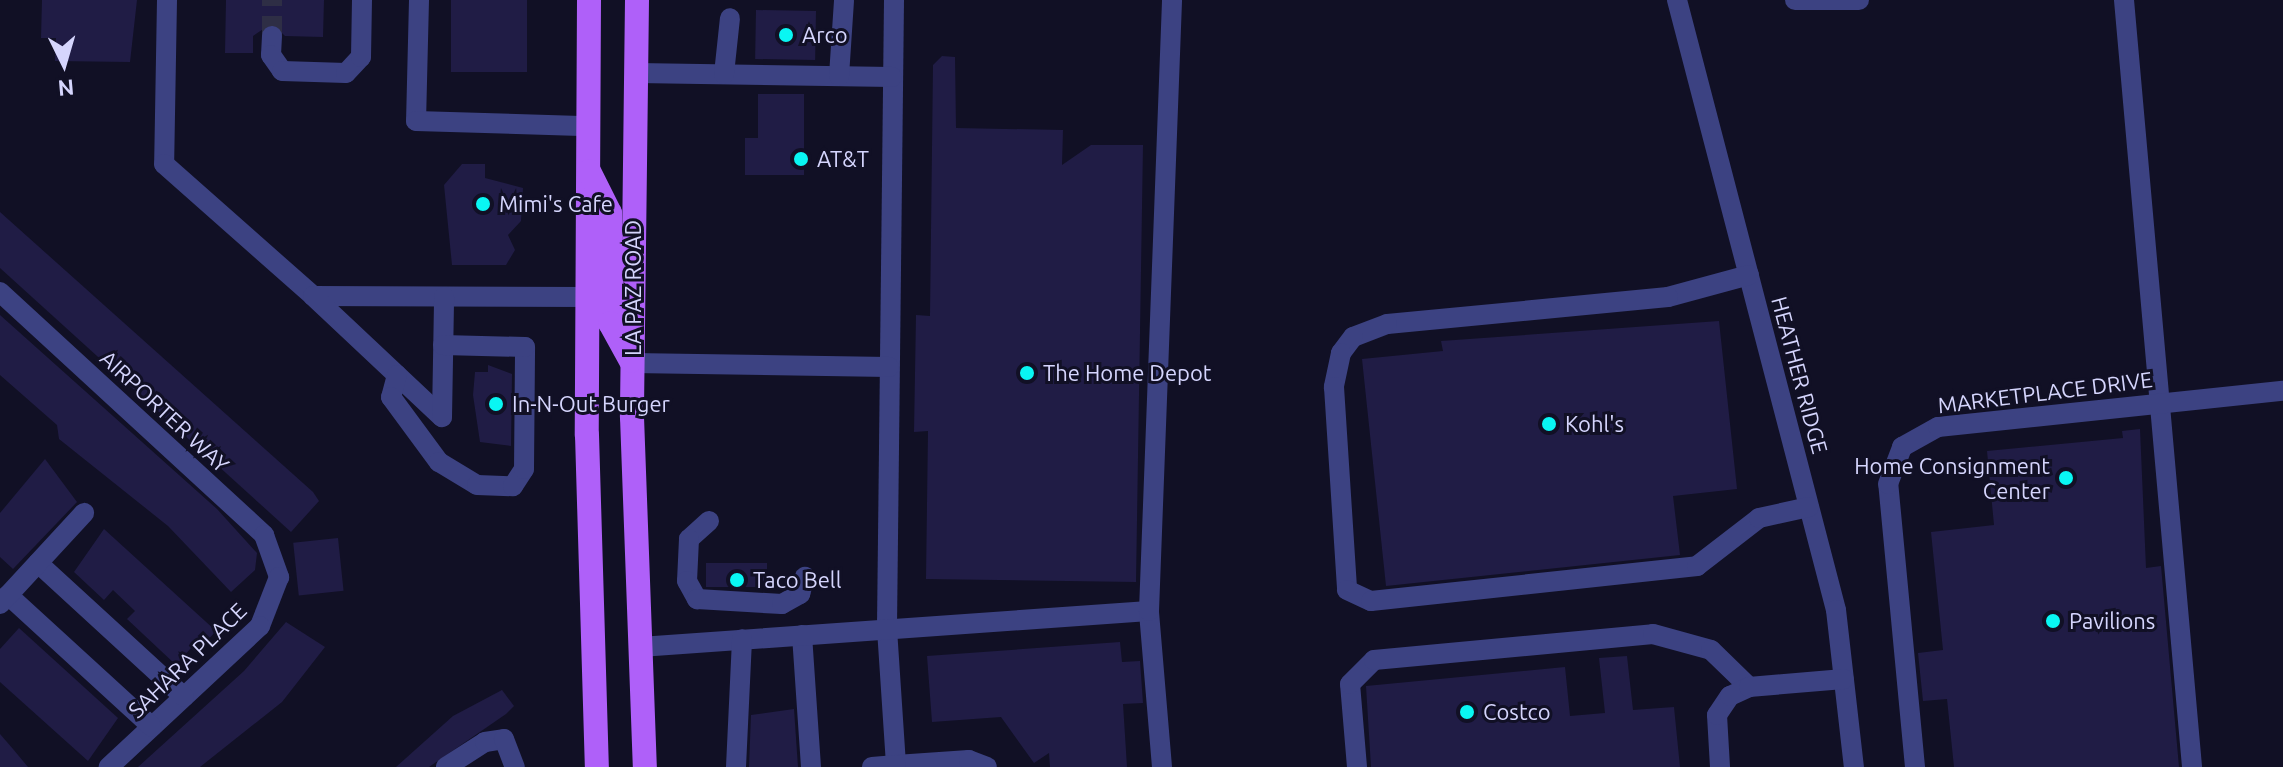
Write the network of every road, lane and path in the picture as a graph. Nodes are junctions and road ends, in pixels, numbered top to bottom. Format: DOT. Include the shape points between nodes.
graph roads {
  1 [pos="167,0"];
  2 [pos="362,0"];
  3 [pos="419,0"];
  4 [pos="589,0"];
  5 [pos="637,0"];
  6 [pos="894,0"];
  7 [pos="1172,0"];
  8 [pos="1677,0"];
  9 [pos="1795,0"];
  10 [pos="1859,0"];
  11 [pos="2124,0"];
  12 [pos="844,1"];
  13 [pos="730,18"];
  14 [pos="272,45"];
  15 [pos="637,73"];
  16 [pos="724,74"];
  17 [pos="839,76"];
  18 [pos="892,77"];
  19 [pos="589,126"];
  20 [pos="589,171"];
  21 [pos="1749,275"];
  22 [pos="0,292"];
  23 [pos="313,296"];
  24 [pos="444,297"];
  25 [pos="587,297"];
  26 [pos="443,345"];
  27 [pos="632,363"];
  28 [pos="889,367"];
  29 [pos="397,375"];
  30 [pos="2283,391"];
  31 [pos="2165,402"];
  32 [pos="1809,507"];
  33 [pos="84,513"];
  34 [pos="709,521"];
  35 [pos="38,563"];
  36 [pos="279,577"];
  37 [pos="805,577"];
  38 [pos="4,600"];
  39 [pos="1149,611"];
  40 [pos="887,629"];
  41 [pos="802,635"];
  42 [pos="742,639"];
  43 [pos="640,647"];
  44 [pos="1844,679"];
  45 [pos="1749,687"];
  46 [pos="184,697"];
  47 [pos="152,727"];
  48 [pos="896,765"];
  49 [pos="109,767"];
  50 [pos="446,767"];
  51 [pos="515,767"];
  52 [pos="597,767"];
  53 [pos="645,767"];
  54 [pos="736,767"];
  55 [pos="811,767"];
  56 [pos="872,767"];
  57 [pos="987,767"];
  58 [pos="1162,767"];
  59 [pos="1357,767"];
  60 [pos="1720,767"];
  61 [pos="1854,767"];
  62 [pos="1915,767"];
  63 [pos="2192,767"];
  1 -- 23 [label="street" via="164,164"];
  2 -- 14 [label="street" via="361,57 346,73 282,71"];
  3 -- 19 [label="street" via="416,121"];
  4 -- 19 [label="main road, LA PAZ ROAD"];
  5 -- 15 [label="main road, LA PAZ ROAD"];
  6 -- 18 [label="street"];
  7 -- 39 [label="street"];
  8 -- 21 [label="street, HEATHER RIDGE"];
  9 -- 10 [label="street"];
  11 -- 31 [label="street"];
  12 -- 17 [label="street"];
  13 -- 16 [label="street"];
  15 -- 16 [label="street"];
  15 -- 27 [label="main road, LA PAZ ROAD"];
  16 -- 17 [label="street"];
  17 -- 18 [label="street"];
  18 -- 28 [label="street"];
  19 -- 20 [label="main road, LA PAZ ROAD"];
  20 -- 25 [label="main road, LA PAZ ROAD"];
  20 -- 27 [label="main road" via="610,213 610,323"];
  21 -- 32 [label="street, HEATHER RIDGE"];
  21 -- 32 [label="street" via="1668,297 1387,324 1353,337 1334,370 1347,590 1371,601 1697,566 1759,518"];
  22 -- 36 [label="street, AIRPORTER WAY" via="264,535"];
  23 -- 24 [label="street"];
  23 -- 29 [label="street"];
  24 -- 25 [label="street"];
  24 -- 26 [label="street"];
  25 -- 52 [label="main road, LA PAZ ROAD"];
  26 -- 29 [label="street" via="442,417"];
  26 -- 29 [label="street" via="525,347 524,469 502,489 464,480 439,462 391,397"];
  27 -- 28 [label="street"];
  27 -- 43 [label="main road, LA PAZ ROAD"];
  28 -- 40 [label="street"];
  30 -- 31 [label="street, MARKETPLACE DRIVE"];
  31 -- 62 [label="street, MARKETPLACE DRIVE" via="1938,427 1902,447 1888,484"];
  31 -- 63 [label="street"];
  32 -- 44 [label="street, HEATHER RIDGE"];
  33 -- 35 [label="street"];
  34 -- 37 [label="street" via="689,539 687,581 697,599 782,604 800,594"];
  35 -- 38 [label="street"];
  35 -- 46 [label="street"];
  36 -- 46 [label="street, SAHARA PLACE" via="260,626"];
  38 -- 47 [label="street"];
  39 -- 40 [label="street"];
  39 -- 58 [label="street"];
  40 -- 41 [label="street"];
  40 -- 48 [label="street"];
  41 -- 42 [label="street"];
  41 -- 55 [label="street"];
  42 -- 43 [label="street"];
  42 -- 54 [label="street" via="742,682 733,728"];
  43 -- 53 [label="main road, LA PAZ ROAD"];
  44 -- 45 [label="street"];
  44 -- 61 [label="street, HEATHER RIDGE"];
  45 -- 59 [label="street" via="1711,650 1653,634 1374,660 1350,684"];
  45 -- 60 [label="street" via="1730,696 1717,715"];
  46 -- 47 [label="street, SAHARA PLACE"];
  47 -- 49 [label="street, SAHARA PLACE"];
  48 -- 56 [label="street"];
  48 -- 57 [label="street" via="969,760"];
  50 -- 51 [label="street" via="485,742 504,739"];
}
